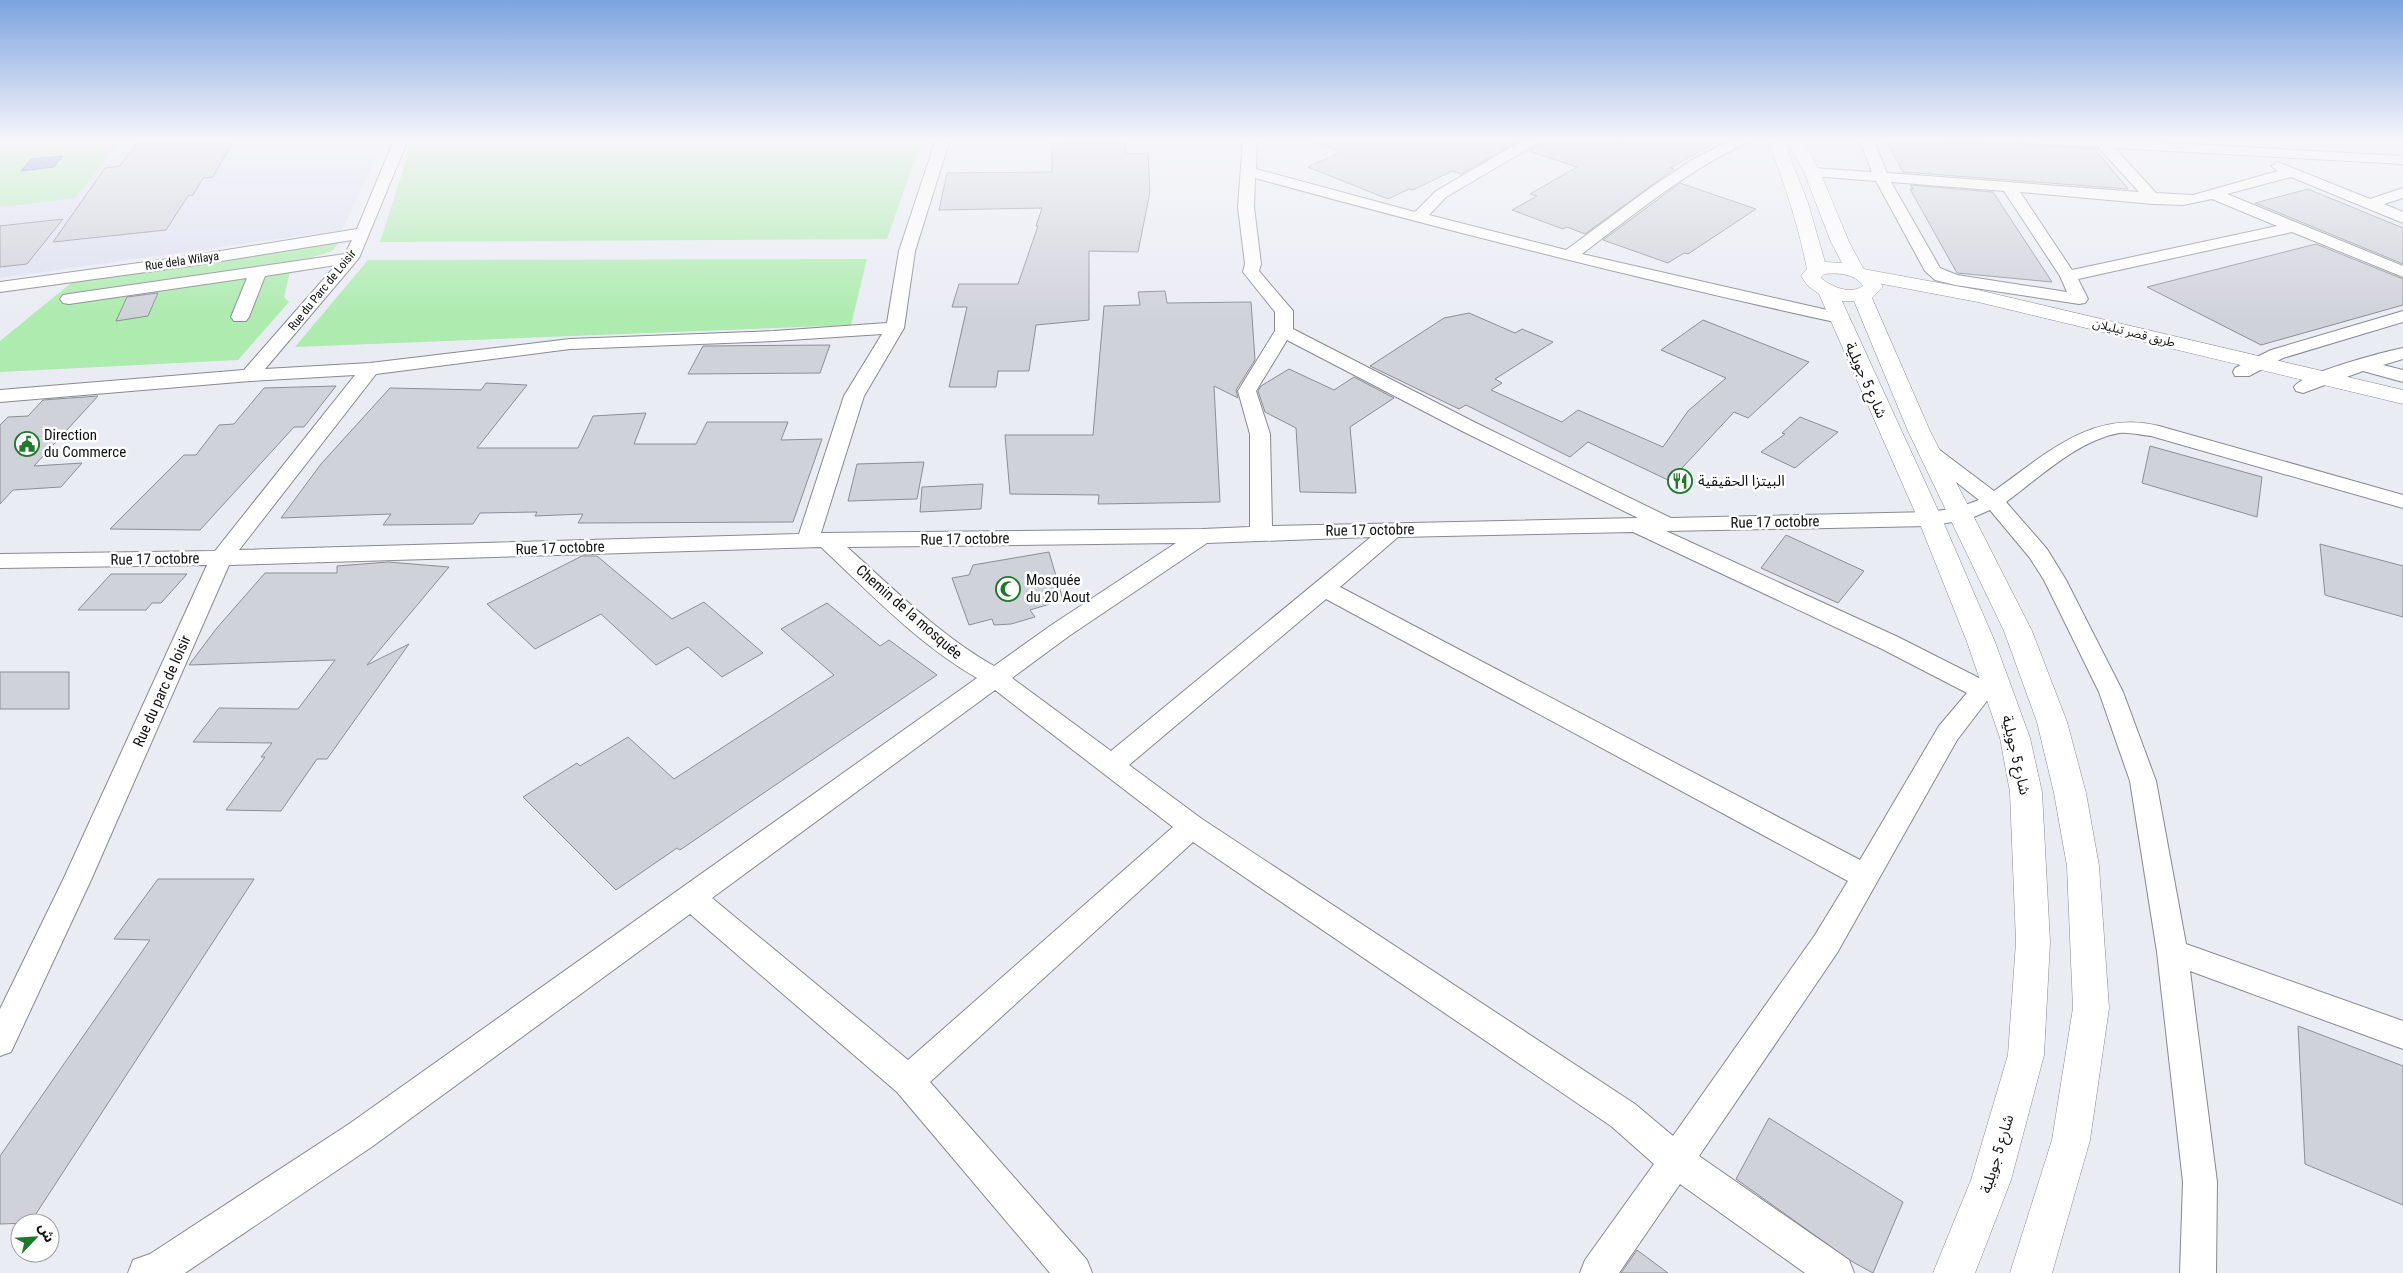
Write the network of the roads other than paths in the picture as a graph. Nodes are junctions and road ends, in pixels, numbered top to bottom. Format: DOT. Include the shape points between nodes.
graph roads {
  1 [pos="377,198"];
  2 [pos="924,198"];
  3 [pos="1246,198"];
  4 [pos="1347,198"];
  5 [pos="1437,198"];
  6 [pos="1646,198"];
  7 [pos="1797,198"];
  8 [pos="1823,198"];
  9 [pos="1893,198"];
  10 [pos="2017,198"];
  11 [pos="2146,198"];
  12 [pos="2199,198"];
  13 [pos="2224,198"];
  14 [pos="2356,198"];
  15 [pos="2387,198"];
  16 [pos="2153,199"];
  17 [pos="2370,204"];
  18 [pos="1418,218"];
  19 [pos="2403,218"];
  20 [pos="2294,228"];
  21 [pos="363,233"];
  22 [pos="1570,254"];
  23 [pos="351,258"];
  24 [pos="258,271"];
  25 [pos="2403,272"];
  26 [pos="2068,276"];
  27 [pos="1863,283"];
  28 [pos="0,287"];
  29 [pos="1828,293"];
  30 [pos="69,299"];
  31 [pos="2403,316"];
  32 [pos="240,317"];
  33 [pos="895,328"];
  34 [pos="1284,331"];
  35 [pos="2403,353"];
  36 [pos="2364,366"];
  37 [pos="2249,368"];
  38 [pos="370,369"];
  39 [pos="250,375"];
  40 [pos="2403,376"];
  41 [pos="2312,382"];
  42 [pos="0,396"];
  43 [pos="2403,398"];
  44 [pos="2403,410"];
  45 [pos="1930,452"];
  46 [pos="1994,501"];
  47 [pos="2403,502"];
  48 [pos="1961,514"];
  49 [pos="1930,519"];
  50 [pos="1667,524"];
  51 [pos="1635,525"];
  52 [pos="1393,530"];
  53 [pos="1262,532"];
  54 [pos="1202,536"];
  55 [pos="817,540"];
  56 [pos="222,558"];
  57 [pos="0,561"];
  58 [pos="1324,588"];
  59 [pos="996,678"];
  60 [pos="1988,683"];
  61 [pos="1111,766"];
  62 [pos="1192,827"];
  63 [pos="1864,876"];
  64 [pos="691,897"];
  65 [pos="2172,952"];
  66 [pos="2403,1036"];
  67 [pos="0,1042"];
  68 [pos="908,1081"];
  69 [pos="1675,1160"];
  70 [pos="156,1272"];
  71 [pos="1074,1273"];
  72 [pos="1598,1273"];
  73 [pos="1836,1273"];
  74 [pos="1954,1273"];
  75 [pos="2031,1273"];
  76 [pos="2198,1273"];
  1 -- 21 [label="street, Rue du Parc de Loisir"];
  2 -- 33 [label="street" via="907,251"];
  3 -- 34 [label="street" via="1250,272 1284,311"];
  4 -- 18 [label="street"];
  5 -- 18 [label="street"];
  6 -- 22 [label="street"];
  7 -- 29 [label="main road, شارع 5 جويلية"];
  8 -- 27 [label="main road, شارع 5 جويلية" via="1840,242"];
  9 -- 26 [label="street" via="1933,271 1941,276 2079,300"];
  10 -- 26 [label="street"];
  11 -- 16 [label="street"];
  12 -- 16 [label="street"];
  13 -- 20 [label="street"];
  14 -- 17 [label="street"];
  15 -- 17 [label="street"];
  17 -- 19 [label="street"];
  18 -- 22 [label="street"];
  20 -- 25 [label="street"];
  20 -- 26 [label="street"];
  21 -- 23 [label="street, Rue du Parc de Loisir"];
  21 -- 28 [label="street, Rue dela Wilaya"];
  22 -- 29 [label="street" via="1662,278"];
  23 -- 24 [label="street"];
  23 -- 39 [label="street, Rue du Parc de Loisir"];
  24 -- 30 [label="street"];
  24 -- 32 [label="street"];
  27 -- 29 [label="main road" via="1842,294"];
  27 -- 29 [label="main road" via="1831,267"];
  27 -- 37 [label="main road, طريق قصر تيليلان"];
  27 -- 45 [label="main road, شارع 5 جويلية"];
  29 -- 49 [label="main road, شارع 5 جويلية"];
  31 -- 37 [label="street" via="2277,354"];
  33 -- 38 [label="street" via="570,344"];
  33 -- 55 [label="street" via="854,396"];
  34 -- 50 [label="street"];
  34 -- 53 [label="street" via="1247,391 1260,434"];
  35 -- 36 [label="street"];
  36 -- 40 [label="street"];
  36 -- 41 [label="street"];
  37 -- 41 [label="main road, طريق قصر تيليلان"];
  38 -- 39 [label="street"];
  38 -- 56 [label="street, Rue du parc de loisir"];
  39 -- 42 [label="street"];
  41 -- 43 [label="main road, طريق قصر تيليلان"];
  41 -- 44 [label="main road, طريق قصر تيليلان"];
  45 -- 46 [label="street"];
  45 -- 48 [label="main road, شارع 5 جويلية"];
  46 -- 47 [label="street" via="2046,462 2092,434 2134,427 2200,442"];
  46 -- 48 [label="street"];
  46 -- 65 [label="street" via="2039,554 2055,580 2110,692 2143,781"];
  48 -- 49 [label="street"];
  48 -- 75 [label="main road, شارع 5 جويلية" via="2018,631 2052,722 2070,793 2083,866 2091,1008 2071,1140"];
  49 -- 50 [label="street, Rue 17 octobre"];
  49 -- 60 [label="main road, شارع 5 جويلية"];
  50 -- 51 [label="street, Rue 17 octobre"];
  51 -- 52 [label="street, Rue 17 octobre"];
  51 -- 60 [label="street" via="1890,642"];
  52 -- 53 [label="street, Rue 17 octobre"];
  52 -- 58 [label="street"];
  53 -- 54 [label="street, Rue 17 octobre"];
  54 -- 55 [label="street, Rue 17 octobre"];
  54 -- 59 [label="street" via="1061,630"];
  55 -- 56 [label="street, Rue 17 octobre"];
  55 -- 59 [label="street, Chemin de la mosquée" via="938,641"];
  56 -- 57 [label="street, Rue 17 octobre"];
  56 -- 67 [label="street, Rue du parc de loisir"];
  58 -- 61 [label="street"];
  58 -- 63 [label="street"];
  59 -- 61 [label="street, Chemin de la mosquée"];
  59 -- 64 [label="street"];
  60 -- 63 [label="street" via="1948,733"];
  60 -- 74 [label="main road, شارع 5 جويلية" via="2015,738 2026,792 2033,942 2026,1055 1992,1180"];
  61 -- 62 [label="street, Chemin de la mosquée"];
  62 -- 68 [label="street"];
  62 -- 69 [label="street, Chemin de la mosquée" via="1623,1115"];
  63 -- 69 [label="street" via="1826,944"];
  64 -- 68 [label="street"];
  64 -- 70 [label="street" via="361,1135"];
  65 -- 66 [label="street"];
  65 -- 76 [label="street" via="2200,1182"];
  68 -- 71 [label="street"];
  69 -- 72 [label="street"];
  69 -- 73 [label="street, Chemin de la mosquée"];
}
